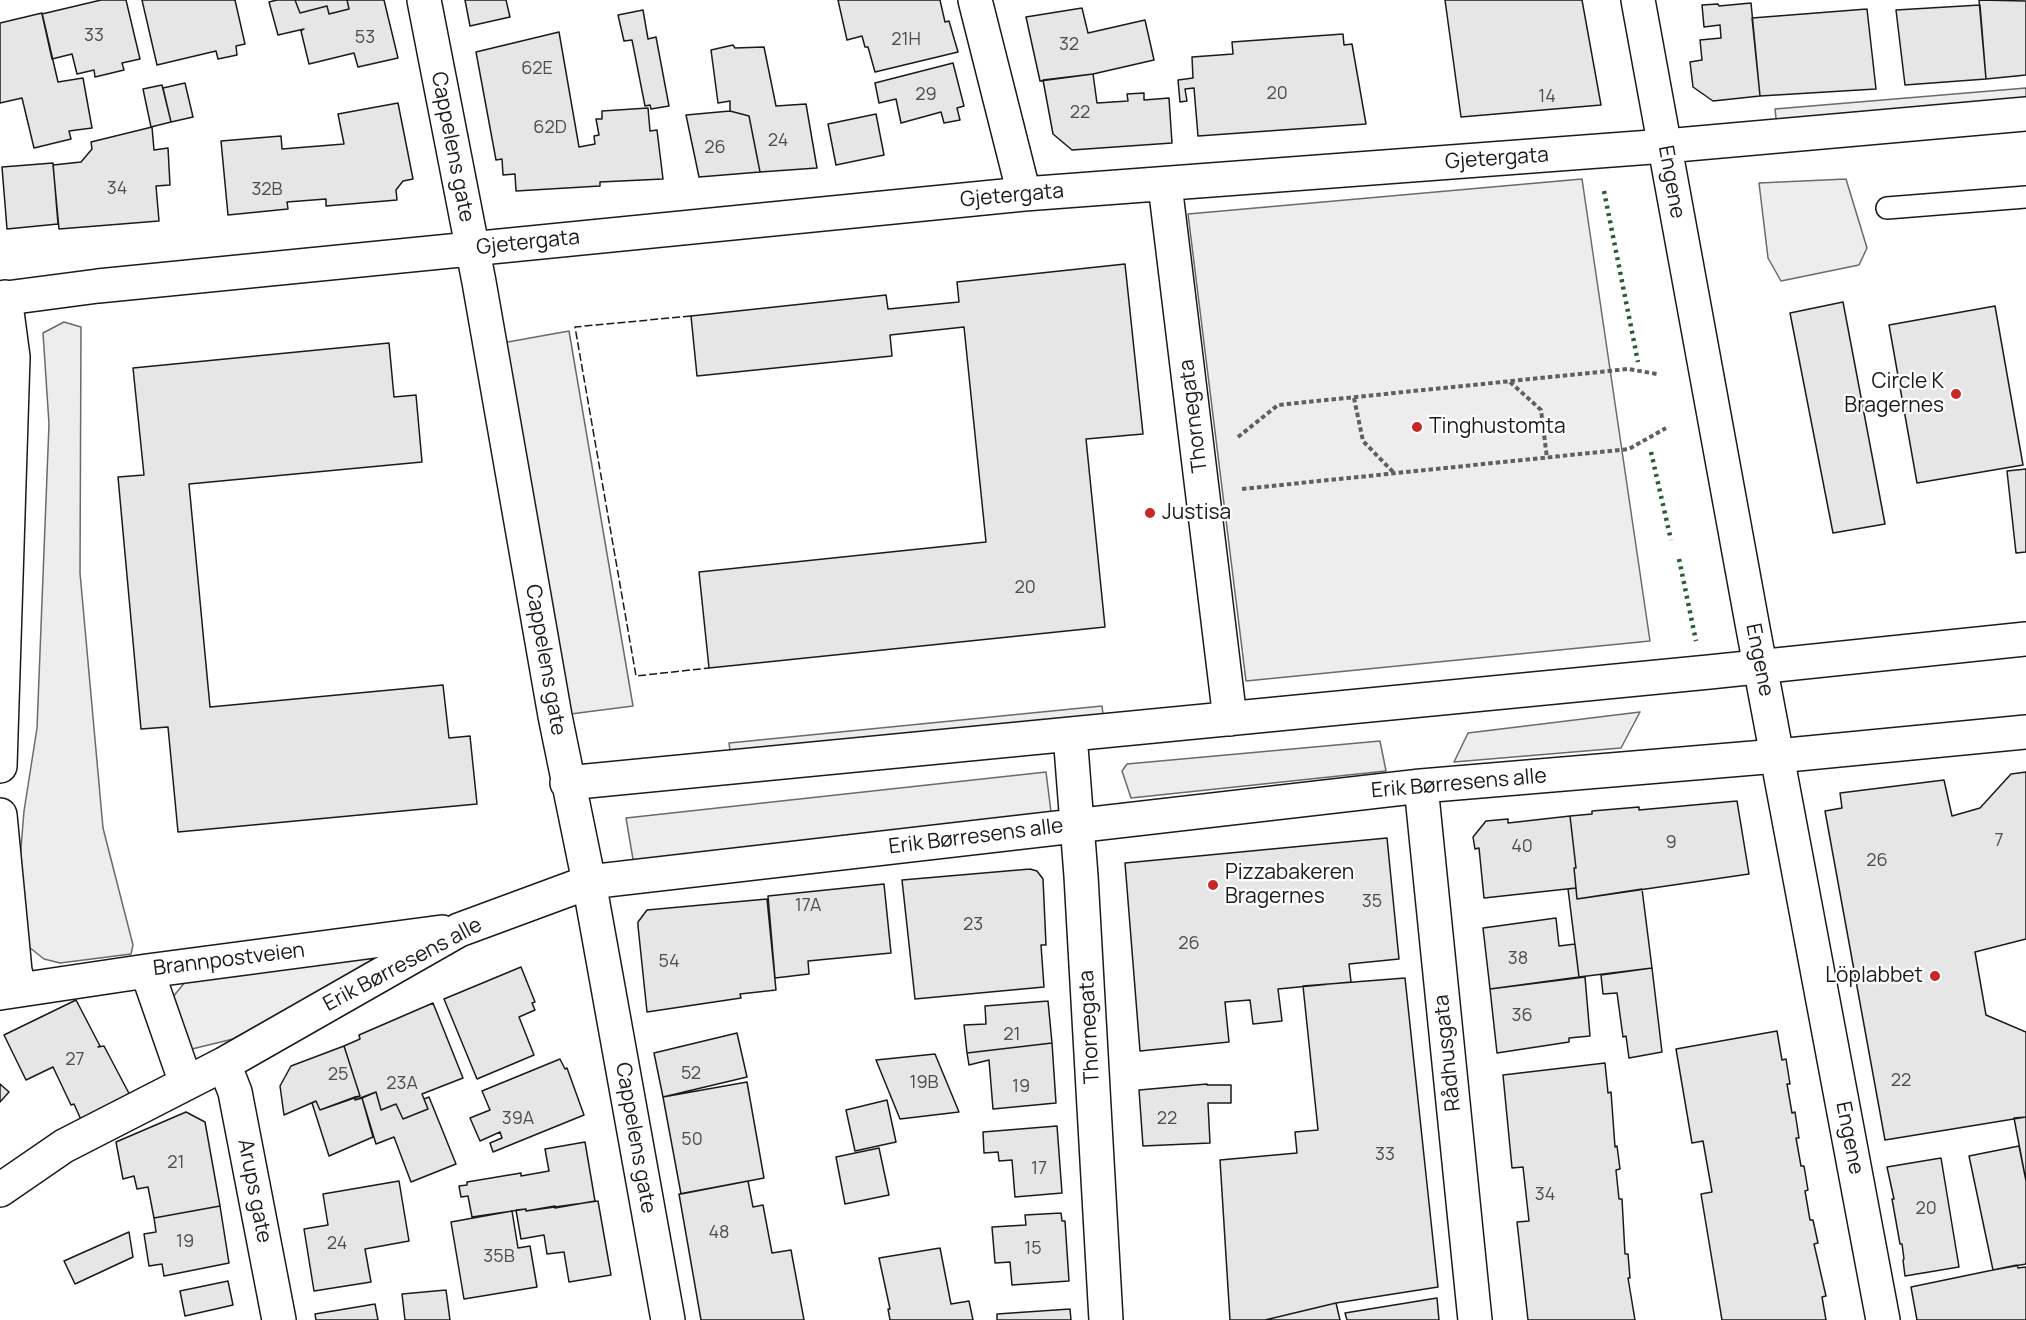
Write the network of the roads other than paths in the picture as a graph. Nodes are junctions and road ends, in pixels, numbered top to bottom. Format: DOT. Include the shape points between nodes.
graph roads {
  1 [pos="424,0"];
  2 [pos="975,0"];
  3 [pos="1638,0"];
  4 [pos="2026,114"];
  5 [pos="1665,146"];
  6 [pos="1165,185"];
  7 [pos="1024,194"];
  8 [pos="2026,197"];
  9 [pos="1887,208"];
  10 [pos="472,249"];
  11 [pos="2,298"];
  12 [pos="2026,639"];
  13 [pos="1761,667"];
  14 [pos="1230,718"];
  15 [pos="2026,732"];
  16 [pos="1070,734"];
  17 [pos="1777,756"];
  18 [pos="0,766"];
  19 [pos="567,783"];
  20 [pos="1421,786"];
  21 [pos="0,815"];
  22 [pos="1077,825"];
  23 [pos="589,882"];
  24 [pos="459,930"];
  25 [pos="147,970"];
  26 [pos="10,991"];
  27 [pos="224,1064"];
  28 [pos="186,1083"];
  29 [pos="0,1190"];
  30 [pos="279,1320"];
  31 [pos="668,1320"];
  32 [pos="1106,1320"];
  33 [pos="1475,1320"];
  34 [pos="1883,1320"];
  1 -- 10 [label="street, Cappelens gate"];
  2 -- 7 [label="street"];
  3 -- 5 [label="street, Engene"];
  4 -- 5 [label="street, Gjetergata"];
  5 -- 6 [label="street, Gjetergata"];
  5 -- 13 [label="street, Engene"];
  6 -- 7 [label="street, Gjetergata"];
  6 -- 14 [label="street, Thornegata"];
  7 -- 10 [label="street, Gjetergata"];
  8 -- 9 [label="lane"];
  10 -- 11 [label="street, Gjetergata"];
  10 -- 19 [label="street, Cappelens gate"];
  11 -- 18 [label="street" via="13,357"];
  12 -- 13 [label="street"];
  13 -- 14 [label="street"];
  13 -- 17 [label="street, Engene"];
  14 -- 16 [label="street"];
  15 -- 17 [label="street, Erik Børresens alle"];
  16 -- 19 [label="street"];
  16 -- 22 [label="street, Thornegata"];
  17 -- 20 [label="street, Erik Børresens alle"];
  17 -- 34 [label="street, Engene"];
  19 -- 23 [label="street, Cappelens gate"];
  20 -- 22 [label="street, Erik Børresens alle"];
  20 -- 33 [label="street, Rådhusgata"];
  21 -- 26 [label="street" via="15,971"];
  22 -- 23 [label="street, Erik Børresens alle"];
  22 -- 32 [label="street, Thornegata"];
  23 -- 24 [label="street, Erik Børresens alle"];
  23 -- 31 [label="street, Cappelens gate"];
  24 -- 25 [label="street, Brannpostveien"];
  24 -- 27 [label="street, Erik Børresens alle"];
  25 -- 26 [label="street, Brannpostveien"];
  25 -- 28 [label="street"];
  27 -- 28 [label="street, Erik Børresens alle"];
  27 -- 30 [label="street, Arups gate" via="235,1092"];
  28 -- 29 [label="street, Erik Børresens alle" via="64,1146"];
}
